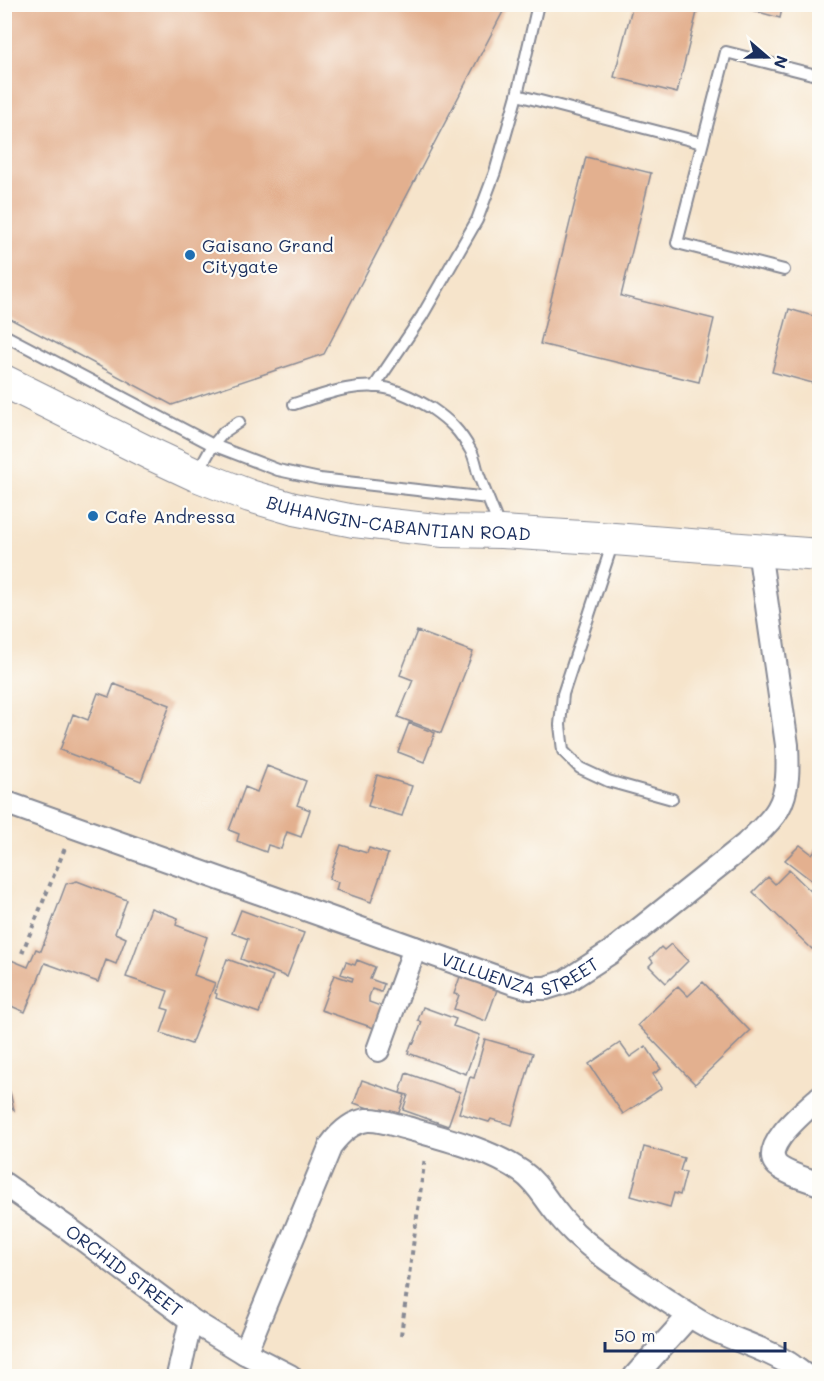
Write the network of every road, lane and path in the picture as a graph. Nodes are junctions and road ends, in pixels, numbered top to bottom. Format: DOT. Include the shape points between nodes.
graph roads {
  1 [pos="538,4"];
  2 [pos="819,76"];
  3 [pos="517,95"];
  4 [pos="702,143"];
  5 [pos="784,270"];
  6 [pos="4,335"];
  7 [pos="4,381"];
  8 [pos="374,387"];
  9 [pos="294,404"];
  10 [pos="239,422"];
  11 [pos="213,445"];
  12 [pos="196,475"];
  13 [pos="488,498"];
  14 [pos="501,532"];
  15 [pos="614,539"];
  16 [pos="759,550"];
  17 [pos="819,555"];
  18 [pos="672,799"];
  19 [pos="4,802"];
  20 [pos="73,826"];
  21 [pos="415,948"];
  22 [pos="22,953"];
  23 [pos="378,1050"];
  24 [pos="819,1097"];
  25 [pos="429,1134"];
  26 [pos="4,1184"];
  27 [pos="819,1184"];
  28 [pos="689,1316"];
  29 [pos="191,1320"];
  30 [pos="402,1335"];
  31 [pos="245,1353"];
  32 [pos="177,1377"];
  33 [pos="290,1377"];
  34 [pos="634,1377"];
  35 [pos="806,1377"];
  1 -- 3 [label="lane"];
  2 -- 4 [label="lane" via="726,52"];
  3 -- 4 [label="lane"];
  3 -- 8 [label="lane" via="477,220 422,316"];
  4 -- 5 [label="lane" via="676,243"];
  6 -- 11 [label="lane"];
  7 -- 12 [label="main road, BUHANGIN-CABANTIAN ROAD"];
  8 -- 9 [label="lane" via="344,389"];
  8 -- 13 [label="lane" via="409,396 456,428 472,453"];
  10 -- 11 [label="lane"];
  11 -- 12 [label="lane"];
  11 -- 13 [label="lane" via="278,470 309,477"];
  12 -- 14 [label="main road, BUHANGIN-CABANTIAN ROAD" via="283,506 354,521 444,531"];
  13 -- 14 [label="lane"];
  14 -- 15 [label="main road, BUHANGIN-CABANTIAN ROAD"];
  15 -- 16 [label="main road, BUHANGIN-CABANTIAN ROAD"];
  15 -- 18 [label="lane" via="563,694 563,751 580,768 608,781"];
  16 -- 17 [label="main road, BUHANGIN-CABANTIAN ROAD"];
  16 -- 21 [label="street, VILLUENZA STREET" via="789,767 778,809 765,826 611,952 565,982 530,988"];
  19 -- 20 [label="street, VILLUENZA STREET"];
  20 -- 21 [label="street, VILLUENZA STREET"];
  20 -- 22 [label="path"];
  21 -- 23 [label="street"];
  24 -- 27 [label="street" via="780,1136 772,1155 784,1170"];
  25 -- 28 [label="street" via="489,1154 524,1173 557,1214 598,1254"];
  25 -- 30 [label="path"];
  25 -- 31 [label="street" via="370,1120 348,1127 339,1135 331,1145"];
  26 -- 29 [label="street, ORCHID STREET"];
  28 -- 34 [label="street"];
  28 -- 35 [label="street" via="787,1362"];
  29 -- 31 [label="street, ORCHID STREET"];
  29 -- 32 [label="street"];
  31 -- 33 [label="street, ORCHID STREET"];
}
